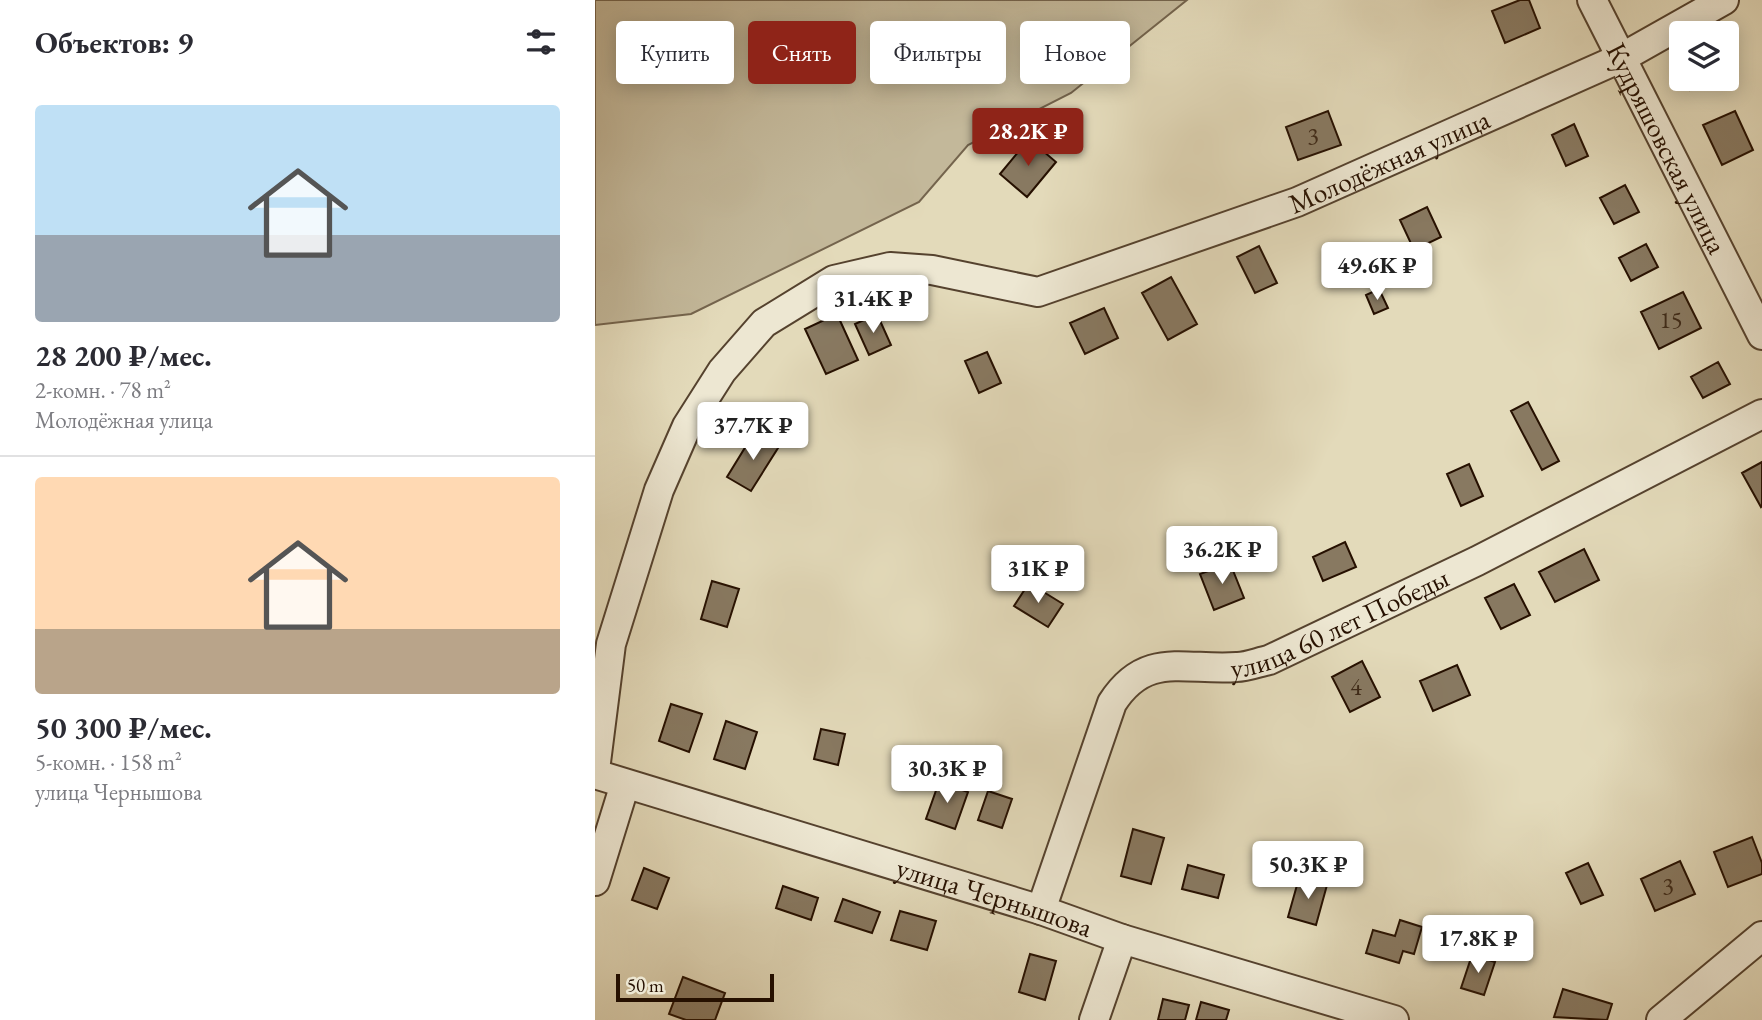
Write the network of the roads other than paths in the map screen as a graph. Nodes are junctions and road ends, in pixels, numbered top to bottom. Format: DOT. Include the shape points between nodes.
graph roads {
  1 [pos="1592,0"];
  2 [pos="1724,0"];
  3 [pos="1623,57"];
  4 [pos="1762,335"];
  5 [pos="1762,414"];
  6 [pos="595,772"];
  7 [pos="625,784"];
  8 [pos="595,881"];
  9 [pos="1041,910"];
  10 [pos="1762,936"];
  11 [pos="1122,939"];
  12 [pos="1094,1020"];
  13 [pos="1394,1020"];
  14 [pos="1661,1020"];
  1 -- 3 [label="street, Кудряшовская улица"];
  2 -- 3 [label="street, Молодёжная улица"];
  3 -- 4 [label="street, Кудряшовская улица"];
  3 -- 6 [label="street, Молодёжная улица" via="1297,202 1038,292 932,270 890,267 834,281 764,323 722,371 687,426 659,490 611,644"];
  5 -- 9 [label="street, улица 60 лет Победы" via="1477,561 1269,660 1238,667 1178,666 1140,672 1123,685 1112,703"];
  6 -- 7 [label="street, улица Чернышова"];
  7 -- 8 [label="street"];
  7 -- 9 [label="street, улица Чернышова"];
  9 -- 11 [label="street, улица Чернышова"];
  10 -- 14 [label="street"];
  11 -- 12 [label="street"];
  11 -- 13 [label="street, улица Чернышова"];
}
